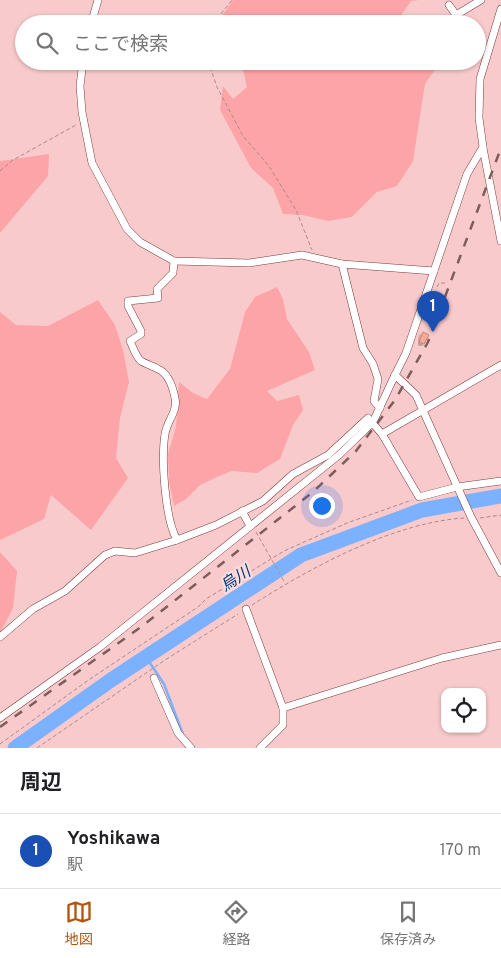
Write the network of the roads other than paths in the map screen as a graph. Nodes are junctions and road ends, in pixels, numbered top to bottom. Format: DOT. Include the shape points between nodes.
graph roads {
  1 [pos="98,0"];
  2 [pos="482,0"];
  3 [pos="449,5"];
  4 [pos="501,10"];
  5 [pos="94,15"];
  6 [pos="486,59"];
  7 [pos="82,70"];
  8 [pos="483,70"];
  9 [pos="483,147"];
  10 [pos="501,241"];
  11 [pos="174,261"];
  12 [pos="342,264"];
  13 [pos="434,272"];
  14 [pos="501,365"];
  15 [pos="395,376"];
  16 [pos="380,408"];
  17 [pos="424,412"];
  18 [pos="373,422"];
  19 [pos="382,434"];
  20 [pos="501,481"];
  21 [pos="458,489"];
  22 [pos="242,512"];
  23 [pos="250,526"];
  24 [pos="177,540"];
  25 [pos="501,573"];
  26 [pos="246,609"];
  27 [pos="0,637"];
  28 [pos="501,645"];
  29 [pos="154,678"];
  30 [pos="283,708"];
  31 [pos="0,718"];
  32 [pos="191,748"];
  33 [pos="260,748"];
  1 -- 5 [label="street"];
  2 -- 3 [label="street" via="456,15"];
  4 -- 6 [label="street"];
  7 -- 11 [label="street" via="80,86 92,163 127,229 140,242"];
  8 -- 9 [label="street" via="479,118"];
  9 -- 10 [label="street"];
  9 -- 13 [label="street" via="467,174"];
  11 -- 12 [label="street" via="249,263 302,255"];
  11 -- 24 [label="street" via="173,273 157,289 158,298 128,301 128,306 141,331 130,341 140,360 162,370 175,398 176,408 165,433 163,458 166,495"];
  12 -- 13 [label="street"];
  12 -- 16 [label="street" via="363,348 378,379 374,401"];
  13 -- 15 [label="street"];
  14 -- 17 [label="street"];
  15 -- 16 [label="street"];
  15 -- 17 [label="street" via="412,390"];
  16 -- 18 [label="street"];
  17 -- 19 [label="street"];
  17 -- 21 [label="street"];
  18 -- 19 [label="street"];
  18 -- 22 [label="street" via="368,418 328,455 293,474 272,495"];
  18 -- 23 [label="street" via="339,455"];
  19 -- 21 [label="street" via="419,497"];
  20 -- 21 [label="street"];
  21 -- 25 [label="street"];
  22 -- 23 [label="street"];
  22 -- 24 [label="street"];
  23 -- 31 [label="street" via="100,647"];
  24 -- 27 [label="street" via="135,553 115,551 105,555 65,591 33,609"];
  26 -- 30 [label="street"];
  28 -- 30 [label="street" via="442,658"];
  29 -- 32 [label="street" via="178,733"];
  30 -- 33 [label="street" via="283,725"];
}
